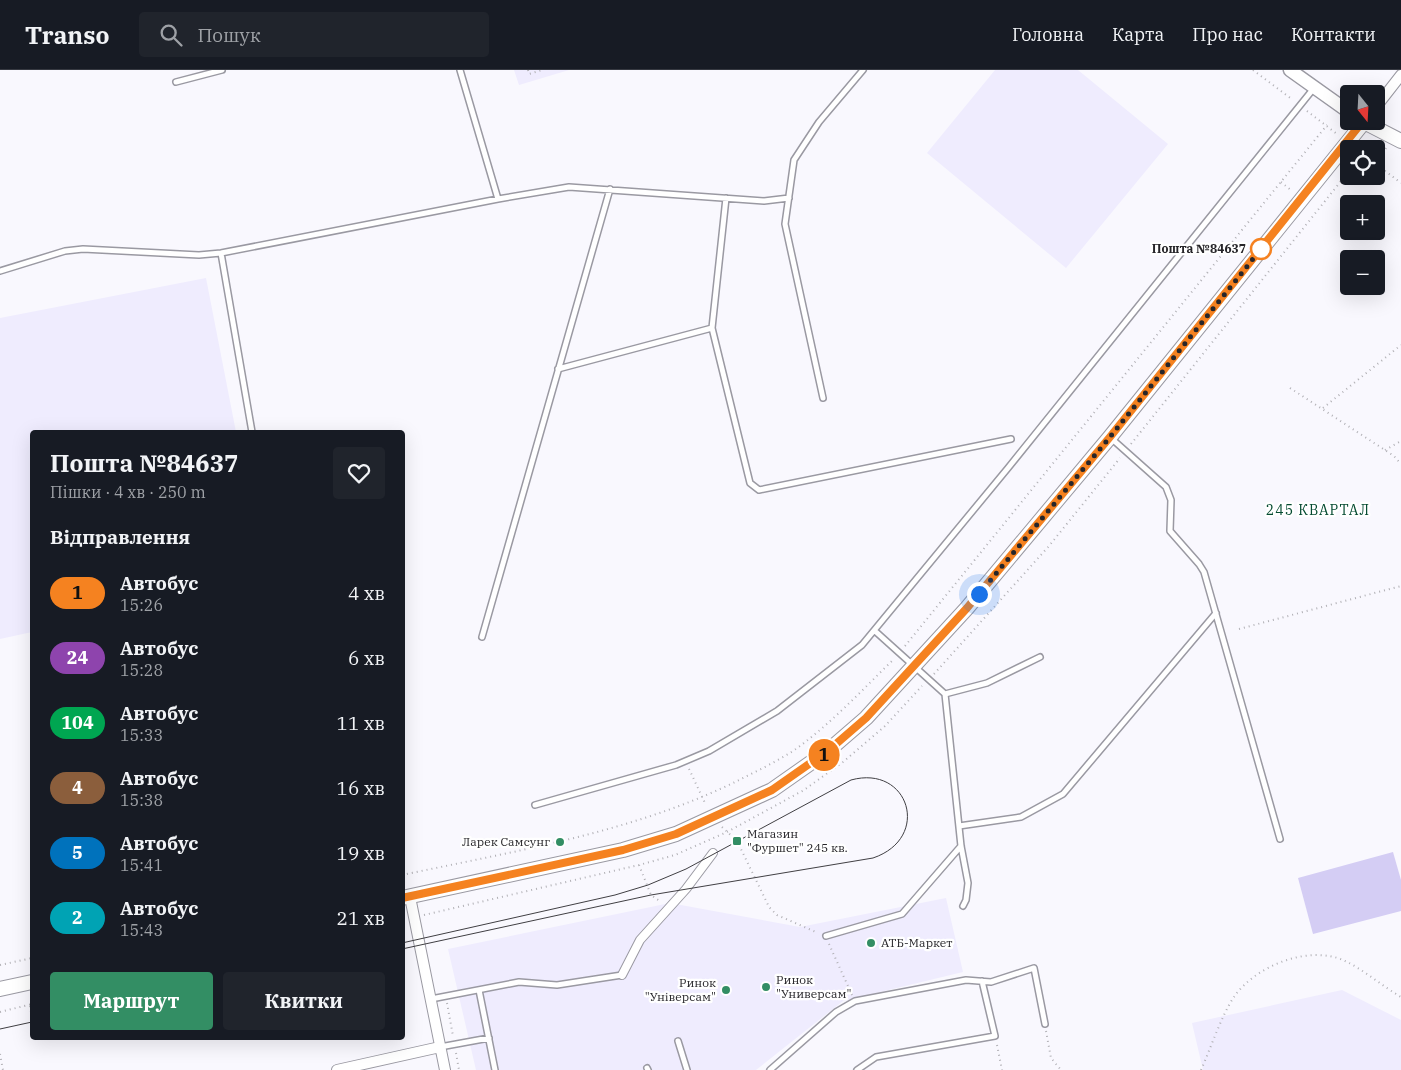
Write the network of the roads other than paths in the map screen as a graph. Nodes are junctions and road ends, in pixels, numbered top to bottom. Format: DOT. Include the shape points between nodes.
graph roads {
  1 [pos="222,70"];
  2 [pos="460,70"];
  3 [pos="863,70"];
  4 [pos="1290,70"];
  5 [pos="1401,75"];
  6 [pos="176,82"];
  7 [pos="1314,88"];
  8 [pos="1385,95"];
  9 [pos="1340,106"];
  10 [pos="1358,130"];
  11 [pos="1380,130"];
  12 [pos="1401,141"];
  13 [pos="610,189"];
  14 [pos="726,198"];
  15 [pos="788,198"];
  16 [pos="498,199"];
  17 [pos="220,253"];
  18 [pos="0,271"];
  19 [pos="712,328"];
  20 [pos="558,369"];
  21 [pos="823,398"];
  22 [pos="252,430"];
  23 [pos="1110,437"];
  24 [pos="1010,439"];
  25 [pos="1216,613"];
  26 [pos="875,631"];
  27 [pos="482,637"];
  28 [pos="1040,657"];
  29 [pos="915,666"];
  30 [pos="945,694"];
  31 [pos="534,805"];
  32 [pos="959,826"];
  33 [pos="1280,839"];
  34 [pos="961,846"];
  35 [pos="713,853"];
  36 [pos="406,898"];
  37 [pos="963,906"];
  38 [pos="826,936"];
  39 [pos="622,975"];
  40 [pos="982,981"];
  41 [pos="30,982"];
  42 [pos="0,989"];
  43 [pos="479,990"];
  44 [pos="431,999"];
  45 [pos="1044,1024"];
  46 [pos="489,1038"];
  47 [pos="678,1041"];
  48 [pos="440,1047"];
  49 [pos="368,1067"];
  50 [pos="778,1068"];
  51 [pos="336,1070"];
  52 [pos="444,1070"];
  53 [pos="495,1070"];
  54 [pos="687,1070"];
  55 [pos="770,1070"];
  56 [pos="857,1070"];
  1 -- 6 [label="lane"];
  2 -- 16 [label="lane"];
  3 -- 15 [label="lane" via="819,122 794,160"];
  4 -- 7 [label="street"];
  5 -- 8 [label="street"];
  7 -- 9 [label="street"];
  7 -- 26 [label="lane"];
  10 -- 23 [label="main road"];
  11 -- 12 [label="main road"];
  13 -- 14 [label="lane"];
  13 -- 16 [label="lane" via="569,187"];
  13 -- 20 [label="lane"];
  14 -- 15 [label="lane" via="764,201"];
  14 -- 19 [label="lane"];
  15 -- 21 [label="lane" via="785,224"];
  16 -- 17 [label="lane"];
  17 -- 18 [label="lane" via="199,255 83,249"];
  17 -- 22 [label="lane"];
  19 -- 20 [label="lane"];
  19 -- 24 [label="lane" via="750,484 759,490"];
  20 -- 27 [label="lane"];
  23 -- 25 [label="lane" via="1169,492 1170,531 1200,564"];
  23 -- 29 [label="main road"];
  25 -- 32 [label="lane" via="1063,794 1021,817"];
  25 -- 33 [label="lane"];
  26 -- 29 [label="lane"];
  26 -- 31 [label="lane" via="849,656 777,711 740,734 686,761"];
  28 -- 30 [label="lane" via="987,683"];
  29 -- 30 [label="lane"];
  29 -- 36 [label="main road" via="850,733 804,770 713,819 623,850"];
  30 -- 32 [label="lane"];
  32 -- 34 [label="lane"];
  34 -- 37 [label="lane" via="968,883"];
  34 -- 38 [label="lane" via="902,914"];
  35 -- 39 [label="street" via="640,940"];
  36 -- 44 [label="street" via="415,917"];
  39 -- 43 [label="lane" via="557,985 519,982"];
  40 -- 45 [label="lane" via="992,982 1034,968"];
  40 -- 50 [label="lane" via="966,980 855,1001 836,1012"];
  40 -- 56 [label="lane" via="995,1036 876,1057"];
  41 -- 42 [label="main road"];
  43 -- 44 [label="lane"];
  43 -- 46 [label="lane"];
  44 -- 48 [label="street"];
  46 -- 48 [label="lane"];
  46 -- 53 [label="lane"];
  47 -- 54 [label="lane"];
  48 -- 49 [label="street"];
  48 -- 52 [label="street"];
  49 -- 51 [label="street"];
  50 -- 55 [label="lane"];
}
